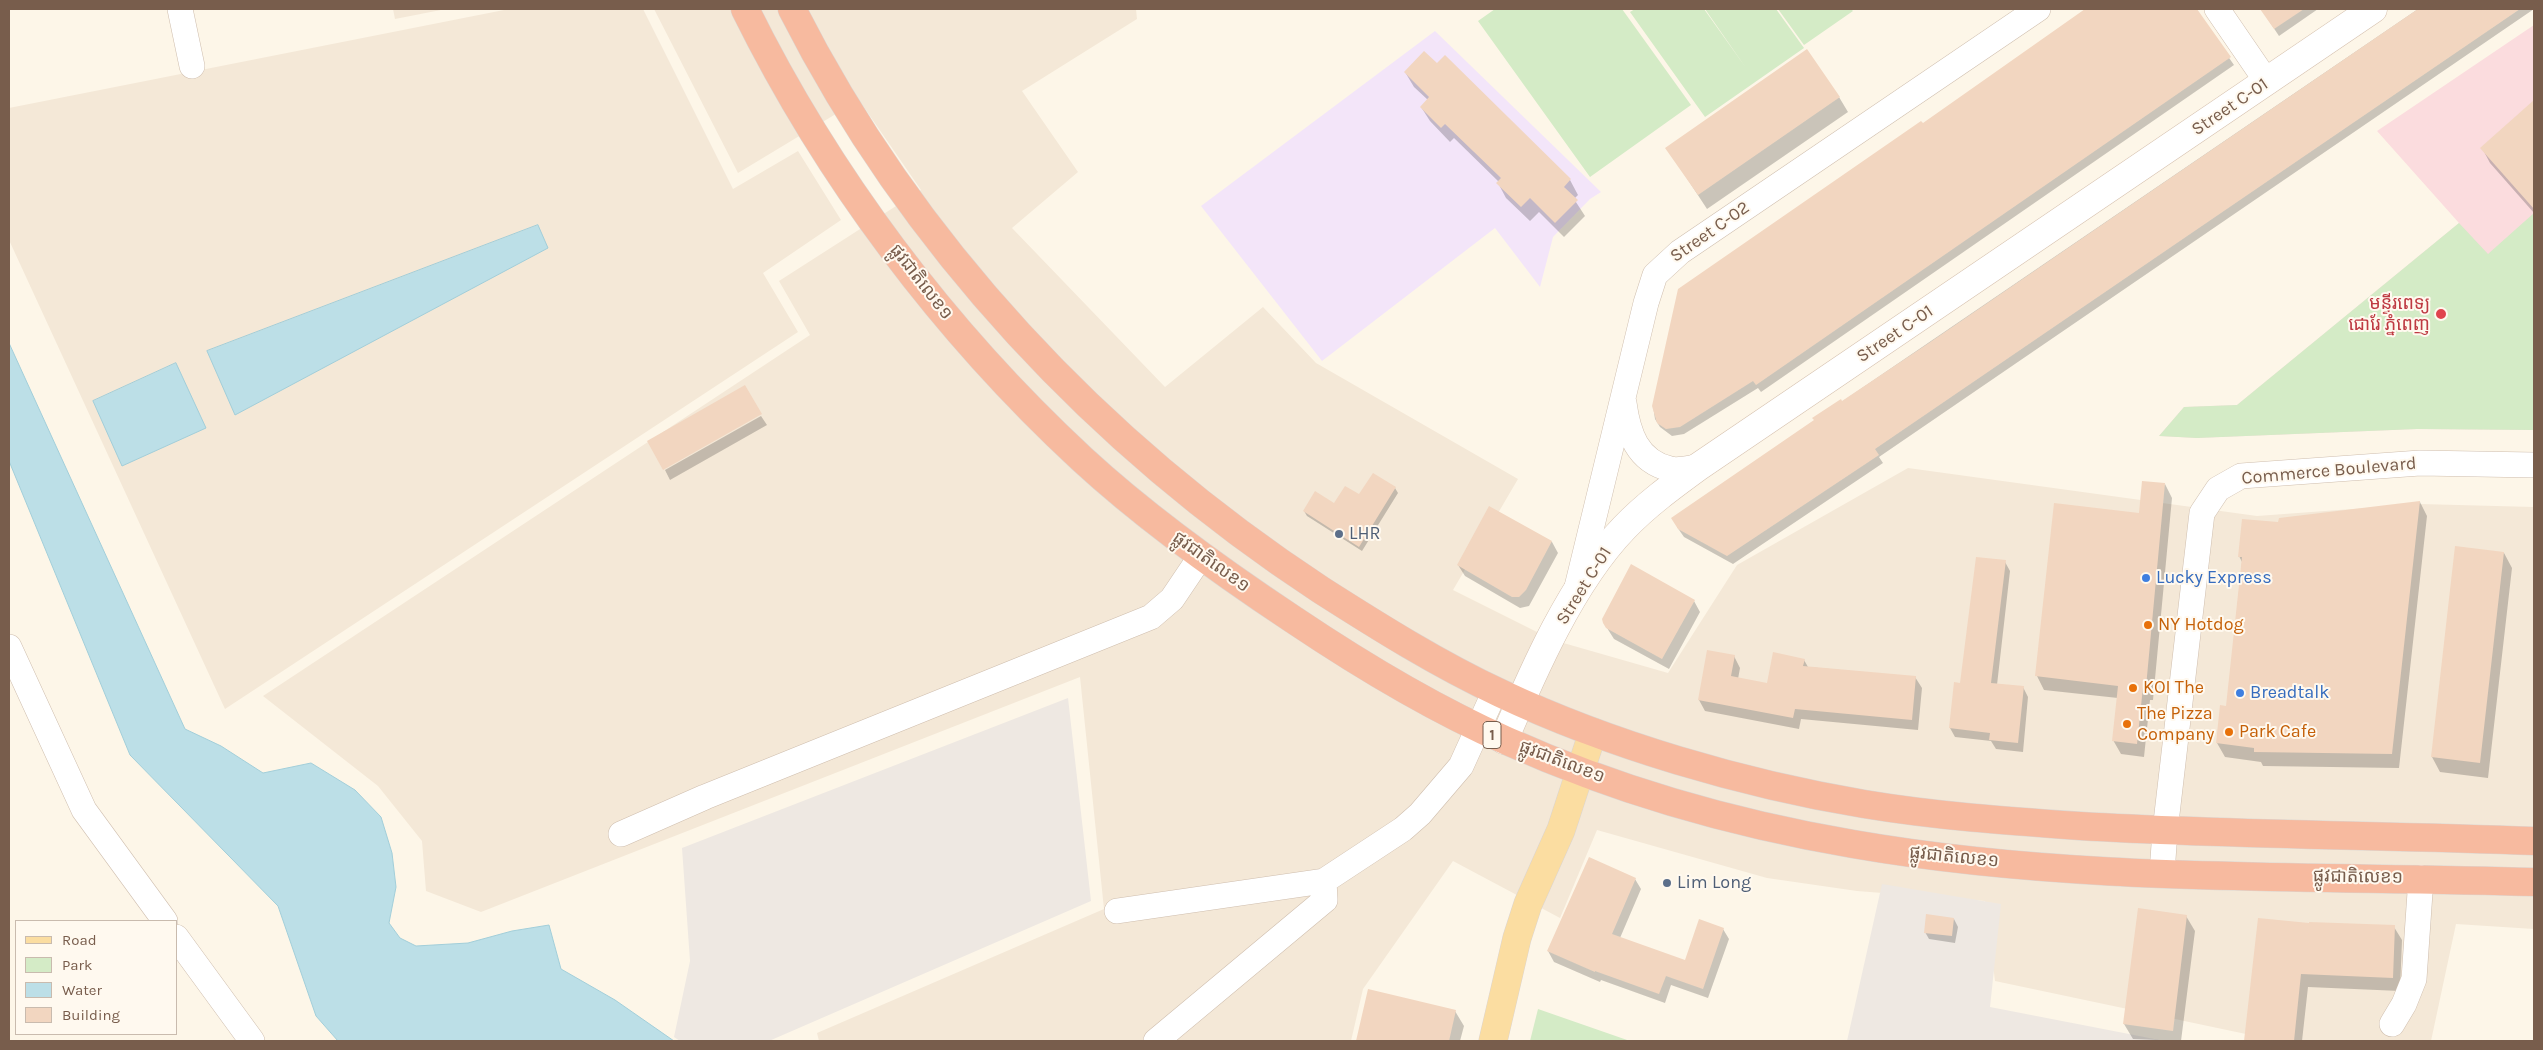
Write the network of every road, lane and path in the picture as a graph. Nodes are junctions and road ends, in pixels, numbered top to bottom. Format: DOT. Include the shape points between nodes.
graph roads {
  1 [pos="180,9"];
  2 [pos="745,9"];
  3 [pos="792,9"];
  4 [pos="2038,9"];
  5 [pos="2217,9"];
  6 [pos="2374,9"];
  7 [pos="192,66"];
  8 [pos="2267,82"];
  9 [pos="1623,392"];
  10 [pos="2534,465"];
  11 [pos="1698,467"];
  12 [pos="1201,556"];
  13 [pos="1576,592"];
  14 [pos="9,647"];
  15 [pos="1495,691"];
  16 [pos="1520,702"];
  17 [pos="1593,732"];
  18 [pos="1492,734"];
  19 [pos="1580,771"];
  20 [pos="2165,831"];
  21 [pos="620,834"];
  22 [pos="2534,840"];
  23 [pos="2162,873"];
  24 [pos="2421,878"];
  25 [pos="1324,882"];
  26 [pos="2534,882"];
  27 [pos="1116,911"];
  28 [pos="164,920"];
  29 [pos="178,940"];
  30 [pos="2392,1024"];
  31 [pos="252,1041"];
  32 [pos="1156,1041"];
  33 [pos="1493,1041"];
  1 -- 7 [label="street"];
  2 -- 12 [label="highway, ផ្លូវជាតិលេខ១ / 1" via="767,54 838,169 954,326 1027,405 1083,459 1142,511"];
  3 -- 15 [label="highway, 1" via="856,121 950,254 1006,321 1113,430 1169,480 1268,555 1424,653"];
  4 -- 9 [label="street, Street C-02" via="1666,262 1655,275"];
  5 -- 8 [label="street"];
  6 -- 8 [label="street, Street C-01"];
  8 -- 11 [label="street, Street C-01"];
  9 -- 11 [label="street" via="1628,429 1636,447 1650,460 1671,469"];
  9 -- 13 [label="street, Street C-02"];
  10 -- 20 [label="street, Commerce Boulevard" via="2420,463 2286,471 2241,476 2218,489 2202,513"];
  11 -- 13 [label="street, Street C-01" via="1649,504 1624,528"];
  12 -- 18 [label="highway, ផ្លូវជាតិលេខ១ / 1" via="1325,641 1404,689"];
  12 -- 21 [label="street" via="1172,599 1151,617"];
  13 -- 16 [label="street, Street C-01"];
  14 -- 28 [label="street" via="84,810"];
  15 -- 16 [label="highway, 1"];
  15 -- 18 [label="street"];
  16 -- 17 [label="highway, 1"];
  16 -- 18 [label="street, Street C-01"];
  17 -- 19 [label="main road"];
  17 -- 20 [label="highway, 1" via="1731,775 1862,804 1937,814"];
  18 -- 19 [label="highway, ផ្លូវជាតិលេខ១ / 1"];
  18 -- 25 [label="street" via="1420,814"];
  19 -- 23 [label="highway, ផ្លូវជាតិលេខ១ / 1" via="1720,815 1857,845 2053,867"];
  19 -- 33 [label="main road" via="1561,830 1528,904 1517,938"];
  20 -- 22 [label="highway, 1"];
  20 -- 23 [label="street, Commerce Boulevard"];
  23 -- 24 [label="highway, ផ្លូវជាតិលេខ១ / 1"];
  24 -- 26 [label="highway, ផ្លូវជាតិលេខ១ / 1"];
  24 -- 30 [label="street" via="2414,979"];
  25 -- 27 [label="street"];
  25 -- 32 [label="street" via="1325,900"];
  29 -- 31 [label="street"];
}
